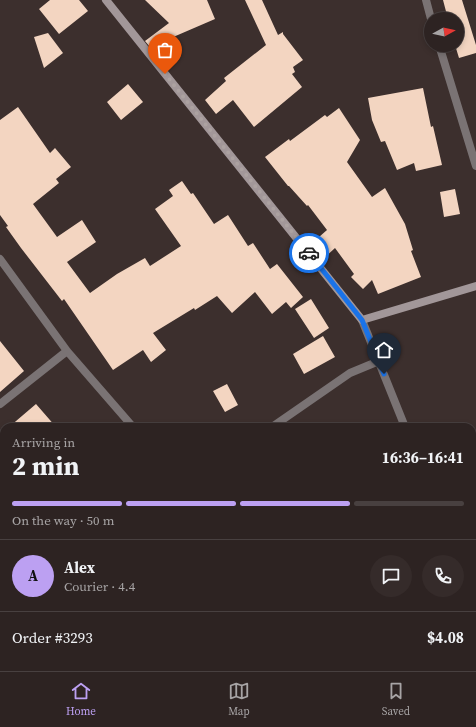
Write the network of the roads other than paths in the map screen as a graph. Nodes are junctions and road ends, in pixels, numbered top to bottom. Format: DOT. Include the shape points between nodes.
graph roads {
  1 [pos="106,0"];
  2 [pos="426,0"];
  3 [pos="429,12"];
  4 [pos="441,52"];
  5 [pos="476,166"];
  6 [pos="0,259"];
  7 [pos="476,286"];
  8 [pos="362,320"];
  9 [pos="67,351"];
  10 [pos="379,361"];
  11 [pos="0,404"];
  12 [pos="130,423"];
  13 [pos="278,423"];
  14 [pos="403,423"];
  1 -- 8 [label="street"];
  2 -- 3 [label="street"];
  4 -- 5 [label="street"];
  6 -- 9 [label="street"];
  7 -- 8 [label="street"];
  8 -- 10 [label="street"];
  9 -- 11 [label="street"];
  9 -- 12 [label="street"];
  10 -- 13 [label="street" via="350,373"];
  10 -- 14 [label="street"];
}
